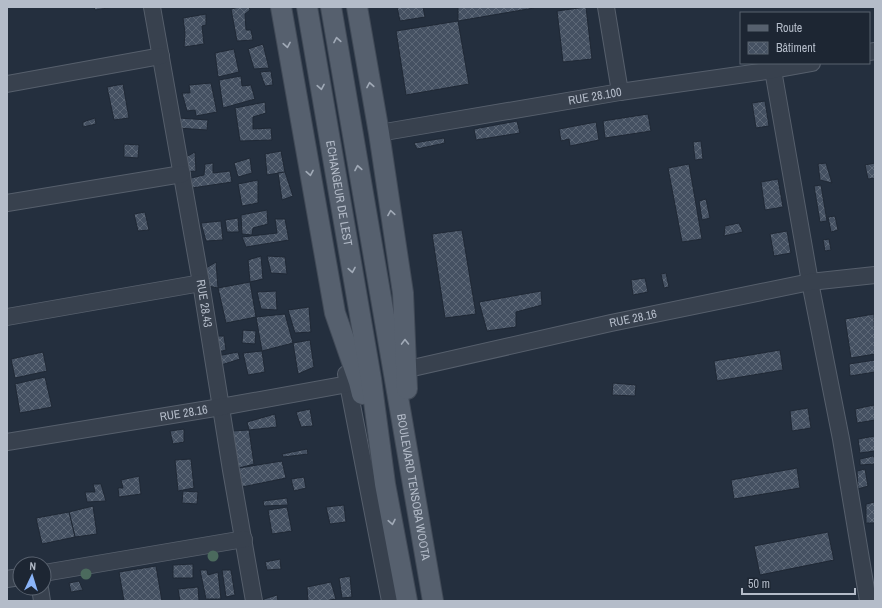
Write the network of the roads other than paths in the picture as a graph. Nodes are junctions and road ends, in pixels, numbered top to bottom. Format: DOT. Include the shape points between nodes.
graph roads {
  1 [pos="152,7"];
  2 [pos="281,7"];
  3 [pos="307,7"];
  4 [pos="331,7"];
  5 [pos="357,7"];
  6 [pos="606,7"];
  7 [pos="161,56"];
  8 [pos="807,64"];
  9 [pos="774,70"];
  10 [pos="7,84"];
  11 [pos="620,92"];
  12 [pos="379,133"];
  13 [pos="182,174"];
  14 [pos="7,203"];
  15 [pos="875,275"];
  16 [pos="810,282"];
  17 [pos="201,283"];
  18 [pos="7,317"];
  19 [pos="400,371"];
  20 [pos="359,381"];
  21 [pos="221,407"];
  22 [pos="7,442"];
  23 [pos="244,539"];
  24 [pos="52,572"];
  25 [pos="254,601"];
  26 [pos="390,601"];
  27 [pos="407,601"];
  28 [pos="433,601"];
  29 [pos="868,601"];
  1 -- 7 [label="street, RUE 28.43"];
  2 -- 20 [label="main road, one-way" via="335,313"];
  3 -- 20 [label="main road, ECHANGEUR DE L´EST, one-way"];
  19 -- 4 [label="main road, ECHANGEUR DE L´EST, one-way"];
  12 -- 5 [label="main road, one-way"];
  6 -- 11 [label="street"];
  7 -- 10 [label="street"];
  7 -- 13 [label="street, RUE 28.43"];
  8 -- 9 [label="street, RUE 28.100"];
  9 -- 11 [label="street, RUE 28.100"];
  9 -- 16 [label="street"];
  11 -- 12 [label="street, RUE 28.100"];
  19 -- 12 [label="main road, one-way" via="403,293"];
  13 -- 14 [label="street"];
  13 -- 17 [label="street, RUE 28.43"];
  15 -- 16 [label="street, RUE 28.16"];
  16 -- 19 [label="street, RUE 28.16" via="611,323"];
  16 -- 29 [label="street" via="841,440"];
  17 -- 18 [label="street"];
  17 -- 21 [label="street, RUE 28.43"];
  19 -- 28 [label="main road, BOULEVARD TENSOBA WOOTA" via="411,479"];
  20 -- 21 [label="street, RUE 28.16"];
  20 -- 26 [label="street"];
  20 -- 27 [label="main road, one-way" via="385,484"];
  21 -- 22 [label="street, RUE 28.16"];
  21 -- 23 [label="street, RUE 28.43"];
  23 -- 24 [label="street"];
  23 -- 25 [label="street, RUE 28.43"];
}
